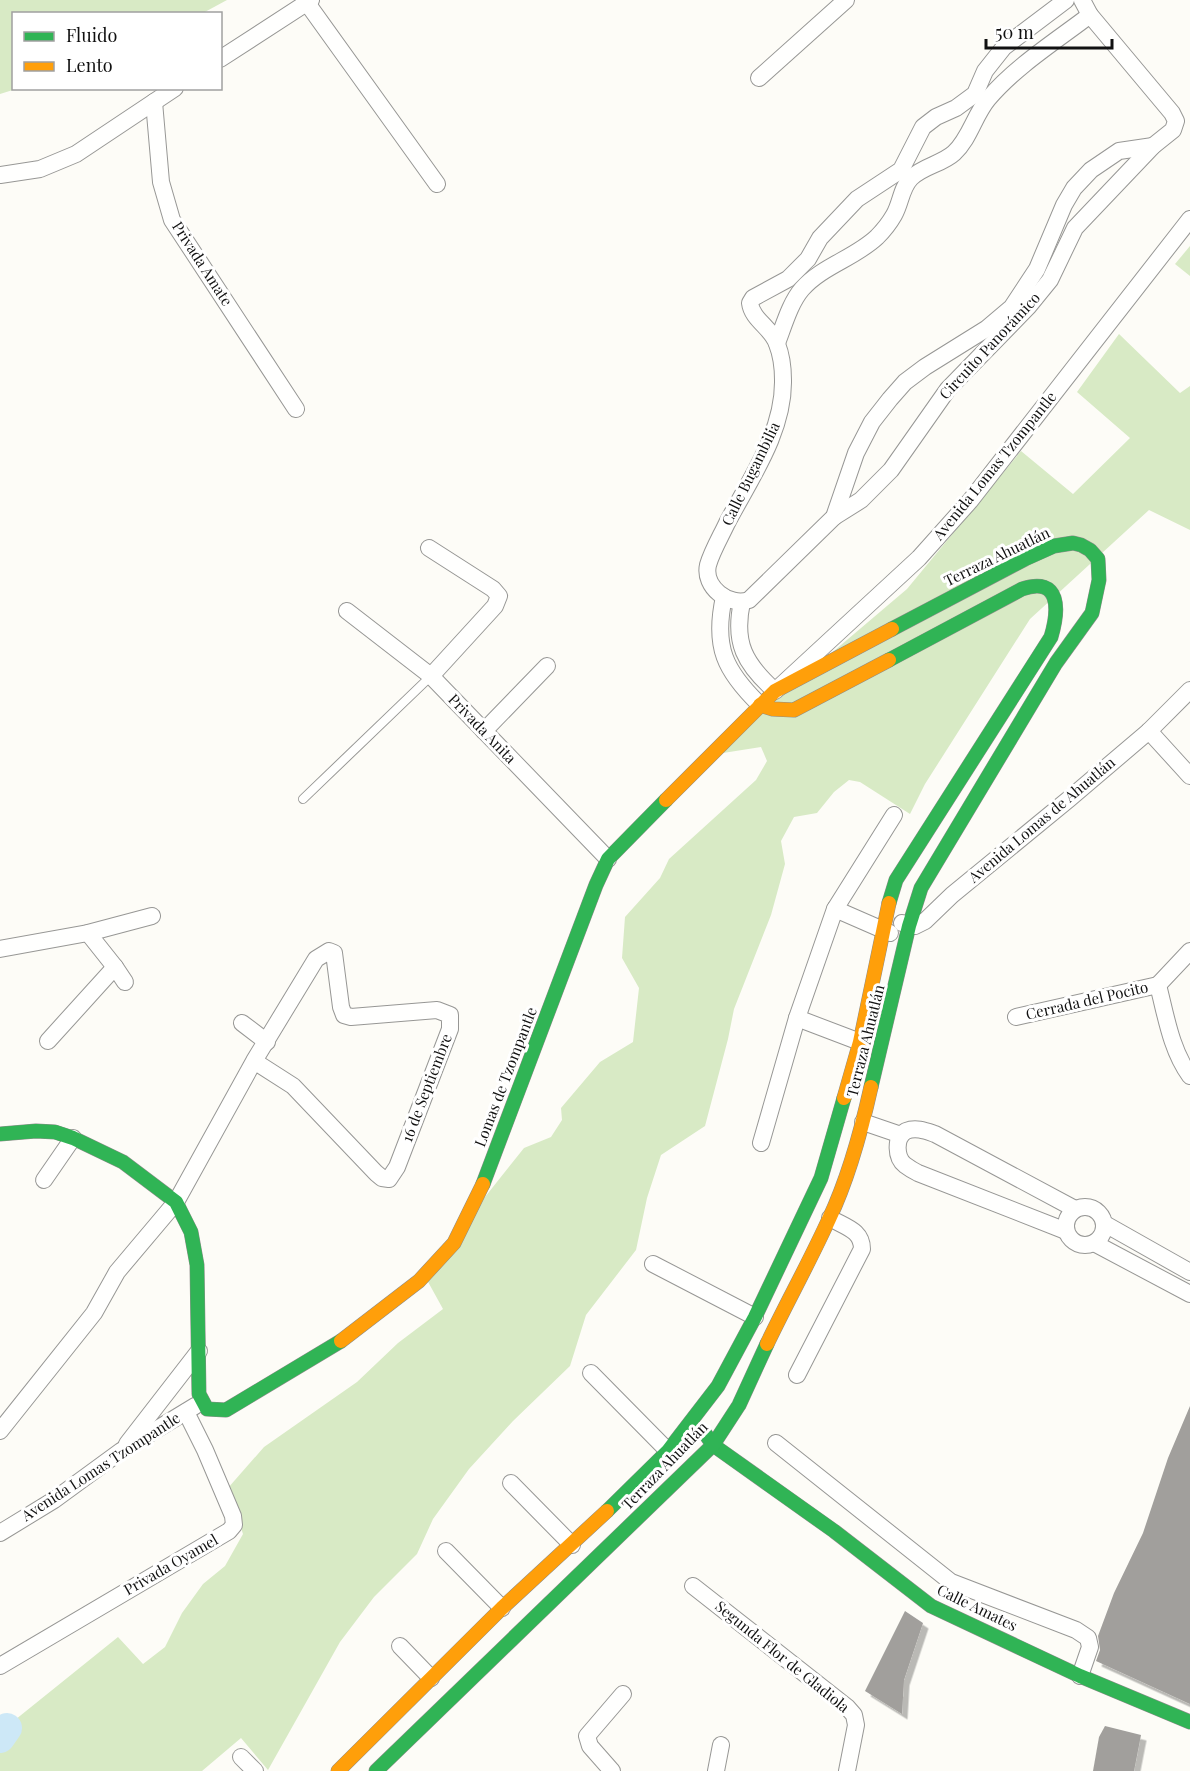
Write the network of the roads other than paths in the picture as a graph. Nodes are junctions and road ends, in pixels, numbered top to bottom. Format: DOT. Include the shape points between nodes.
graph roads {
  1 [pos="846,0"];
  2 [pos="1066,0"];
  3 [pos="309,1"];
  4 [pos="1086,7"];
  5 [pos="222,58"];
  6 [pos="759,78"];
  7 [pos="173,90"];
  8 [pos="981,97"];
  9 [pos="154,102"];
  10 [pos="1153,146"];
  11 [pos="906,174"];
  12 [pos="0,175"];
  13 [pos="437,184"];
  14 [pos="1190,219"];
  15 [pos="1043,274"];
  16 [pos="795,284"];
  17 [pos="777,343"];
  18 [pos="296,409"];
  19 [pos="834,517"];
  20 [pos="429,548"];
  21 [pos="732,600"];
  22 [pos="347,611"];
  23 [pos="547,666"];
  24 [pos="431,676"];
  25 [pos="1190,690"];
  26 [pos="775,691"];
  27 [pos="760,705"];
  28 [pos="484,731"];
  29 [pos="1149,731"];
  30 [pos="1190,776"];
  31 [pos="303,799"];
  32 [pos="894,815"];
  33 [pos="608,859"];
  34 [pos="835,909"];
  35 [pos="152,916"];
  36 [pos="883,923"];
  37 [pos="88,933"];
  38 [pos="908,934"];
  39 [pos="0,949"];
  40 [pos="1190,951"];
  41 [pos="116,967"];
  42 [pos="125,982"];
  43 [pos="1158,985"];
  44 [pos="1016,1017"];
  45 [pos="796,1018"];
  46 [pos="242,1023"];
  47 [pos="48,1041"];
  48 [pos="267,1042"];
  49 [pos="860,1042"];
  50 [pos="254,1061"];
  51 [pos="1190,1076"];
  52 [pos="862,1126"];
  53 [pos="0,1134"];
  54 [pos="73,1138"];
  55 [pos="899,1140"];
  56 [pos="761,1143"];
  57 [pos="44,1180"];
  58 [pos="177,1202"];
  59 [pos="1075,1209"];
  60 [pos="830,1218"];
  61 [pos="1105,1224"];
  62 [pos="1066,1231"];
  63 [pos="1094,1244"];
  64 [pos="653,1264"];
  65 [pos="1190,1272"];
  66 [pos="1190,1294"];
  67 [pos="755,1317"];
  68 [pos="199,1351"];
  69 [pos="591,1373"];
  70 [pos="797,1375"];
  71 [pos="718,1386"];
  72 [pos="738,1405"];
  73 [pos="204,1406"];
  74 [pos="186,1412"];
  75 [pos="698,1413"];
  76 [pos="0,1431"];
  77 [pos="776,1443"];
  78 [pos="713,1445"];
  79 [pos="121,1451"];
  80 [pos="668,1451"];
  81 [pos="511,1483"];
  82 [pos="0,1533"];
  83 [pos="572,1545"];
  84 [pos="446,1551"];
  85 [pos="693,1586"];
  86 [pos="502,1608"];
  87 [pos="400,1646"];
  88 [pos="0,1666"];
  89 [pos="1080,1676"];
  90 [pos="431,1678"];
  91 [pos="623,1694"];
  92 [pos="1190,1722"];
  93 [pos="721,1745"];
  94 [pos="241,1757"];
  95 [pos="255,1771"];
  96 [pos="338,1771"];
  97 [pos="376,1771"];
  98 [pos="612,1771"];
  99 [pos="716,1771"];
  100 [pos="847,1771"];
  1 -- 6 [label="street"];
  2 -- 8 [label="street, Calle Bugambilia" via="1004,47 985,71"];
  3 -- 5 [label="street"];
  3 -- 13 [label="street"];
  4 -- 8 [label="street, Calle Bugambilia" via="1021,68"];
  4 -- 10 [label="street" via="1176,120 1173,130"];
  7 -- 9 [label="street"];
  8 -- 11 [label="street, Calle Bugambilia" via="936,117 924,127"];
  8 -- 11 [label="street, Calle Bugambilia" via="968,137 953,155"];
  9 -- 12 [label="street" via="76,154 40,169"];
  9 -- 18 [label="street, Privada Amate" via="161,182 172,220"];
  10 -- 15 [label="street, Circuito Panorámico" via="1075,228"];
  10 -- 15 [label="street, Circuito Panorámico" via="1119,151 1091,170 1074,188 1064,205"];
  11 -- 16 [label="street, Calle Bugambilia" via="856,199 820,238"];
  11 -- 16 [label="street, Calle Bugambilia" via="894,215 878,236 858,253"];
  14 -- 26 [label="street, Avenida Lomas Tzompantle" via="963,509 920,558"];
  15 -- 19 [label="street, Circuito Panorámico" via="1028,307 948,389 891,470 861,500"];
  15 -- 19 [label="street, Circuito Panorámico" via="986,329 925,367 890,399 856,453"];
  16 -- 17 [label="street, Calle Bugambilia"];
  16 -- 17 [label="street, Calle Bugambilia" via="753,298 750,303 751,311"];
  17 -- 21 [label="street, Calle Bugambilia" via="783,379 777,422 708,566 712,585"];
  19 -- 21 [label="street, Circuito Panorámico" via="749,600"];
  20 -- 24 [label="street" via="499,596 495,606"];
  21 -- 26 [label="street" via="748,663"];
  21 -- 27 [label="street" via="720,616 723,653 730,671"];
  22 -- 24 [label="street, Privada Anita"];
  23 -- 28 [label="street"];
  24 -- 28 [label="street, Privada Anita"];
  24 -- 31 [label="lane"];
  25 -- 29 [label="street, Avenida Lomas de Ahuatlán"];
  26 -- 27 [label="street, Lomas de Tzompantle"];
  26 -- 38 [label="street, Terraza Ahuatlán" via="1061,543 1086,546 1098,559 1099,580 1092,613 1056,663 921,888"];
  27 -- 33 [label="street, Lomas de Tzompantle"];
  27 -- 36 [label="street, Terraza Ahuatlán" via="794,710 1022,589 1039,586 1053,595 1057,610 1051,637 896,880"];
  28 -- 33 [label="street, Privada Anita"];
  29 -- 30 [label="street"];
  29 -- 38 [label="street, Avenida Lomas de Ahuatlán"];
  32 -- 34 [label="street"];
  33 -- 73 [label="street, Lomas de Tzompantle" via="482,1186 454,1243 419,1281 334,1346 226,1410"];
  34 -- 36 [label="street"];
  34 -- 45 [label="street"];
  35 -- 37 [label="street"];
  36 -- 38 [label="street"];
  36 -- 49 [label="street, Terraza Ahuatlán"];
  37 -- 39 [label="street"];
  37 -- 41 [label="street"];
  38 -- 52 [label="street, Terraza Ahuatlán"];
  40 -- 43 [label="street"];
  41 -- 42 [label="street"];
  41 -- 47 [label="street"];
  43 -- 44 [label="street, Cerrada del Pocito"];
  43 -- 51 [label="street" via="1181,1064"];
  45 -- 49 [label="street"];
  45 -- 56 [label="street"];
  46 -- 48 [label="street"];
  48 -- 50 [label="street, 16 de Septiembre"];
  48 -- 50 [label="street, 16 de Septiembre" via="316,959 329,951 336,959 345,1015 437,1010 450,1016 451,1022 397,1167 389,1179 376,1173 293,1086"];
  49 -- 67 [label="street, Terraza Ahuatlán" via="821,1178"];
  50 -- 58 [label="street, 16 de Septiembre"];
  52 -- 55 [label="street"];
  52 -- 60 [label="street, Terraza Ahuatlán"];
  53 -- 54 [label="street" via="55,1132"];
  54 -- 57 [label="street"];
  54 -- 58 [label="street" via="123,1162"];
  55 -- 59 [label="street" via="913,1130 935,1134"];
  55 -- 62 [label="street" via="904,1165 918,1173"];
  58 -- 68 [label="street" via="195,1248"];
  58 -- 76 [label="street, 16 de Septiembre" via="117,1272 94,1313"];
  59 -- 61 [label="street" via="1094,1209"];
  59 -- 62 [label="street" via="1067,1219"];
  60 -- 70 [label="street" via="858,1234 862,1249"];
  60 -- 72 [label="street, Terraza Ahuatlán"];
  61 -- 63 [label="street" via="1102,1236"];
  61 -- 65 [label="street"];
  62 -- 63 [label="street" via="1077,1244"];
  63 -- 66 [label="street"];
  64 -- 67 [label="street"];
  67 -- 71 [label="street, Terraza Ahuatlán"];
  68 -- 73 [label="street" via="199,1394"];
  68 -- 79 [label="street"];
  69 -- 80 [label="street"];
  71 -- 72 [label="street"];
  71 -- 75 [label="street, Terraza Ahuatlán"];
  72 -- 78 [label="street, Terraza Ahuatlán"];
  73 -- 74 [label="street, Avenida Lomas Tzompantle"];
  74 -- 79 [label="street, Avenida Lomas Tzompantle"];
  74 -- 88 [label="street, Privada Oyamel" via="234,1525"];
  75 -- 78 [label="street"];
  75 -- 80 [label="street, Terraza Ahuatlán"];
  77 -- 89 [label="street" via="951,1582 1088,1638 1090,1647"];
  78 -- 89 [label="street, Calle Amates" via="931,1606"];
  78 -- 97 [label="street, Terraza Ahuatlán"];
  79 -- 82 [label="street, Avenida Lomas Tzompantle"];
  80 -- 83 [label="street, Terraza Ahuatlán"];
  81 -- 83 [label="street"];
  83 -- 86 [label="street, Terraza Ahuatlán"];
  84 -- 86 [label="street"];
  85 -- 100 [label="street, Segunda Flor de Gladiola" via="854,1715 856,1725"];
  86 -- 90 [label="street, Terraza Ahuatlán"];
  87 -- 90 [label="street"];
  89 -- 92 [label="street, Calle Amates"];
  90 -- 96 [label="street, Terraza Ahuatlán"];
  91 -- 98 [label="street" via="587,1736 590,1746"];
  93 -- 99 [label="street"];
  94 -- 95 [label="street"];
}
